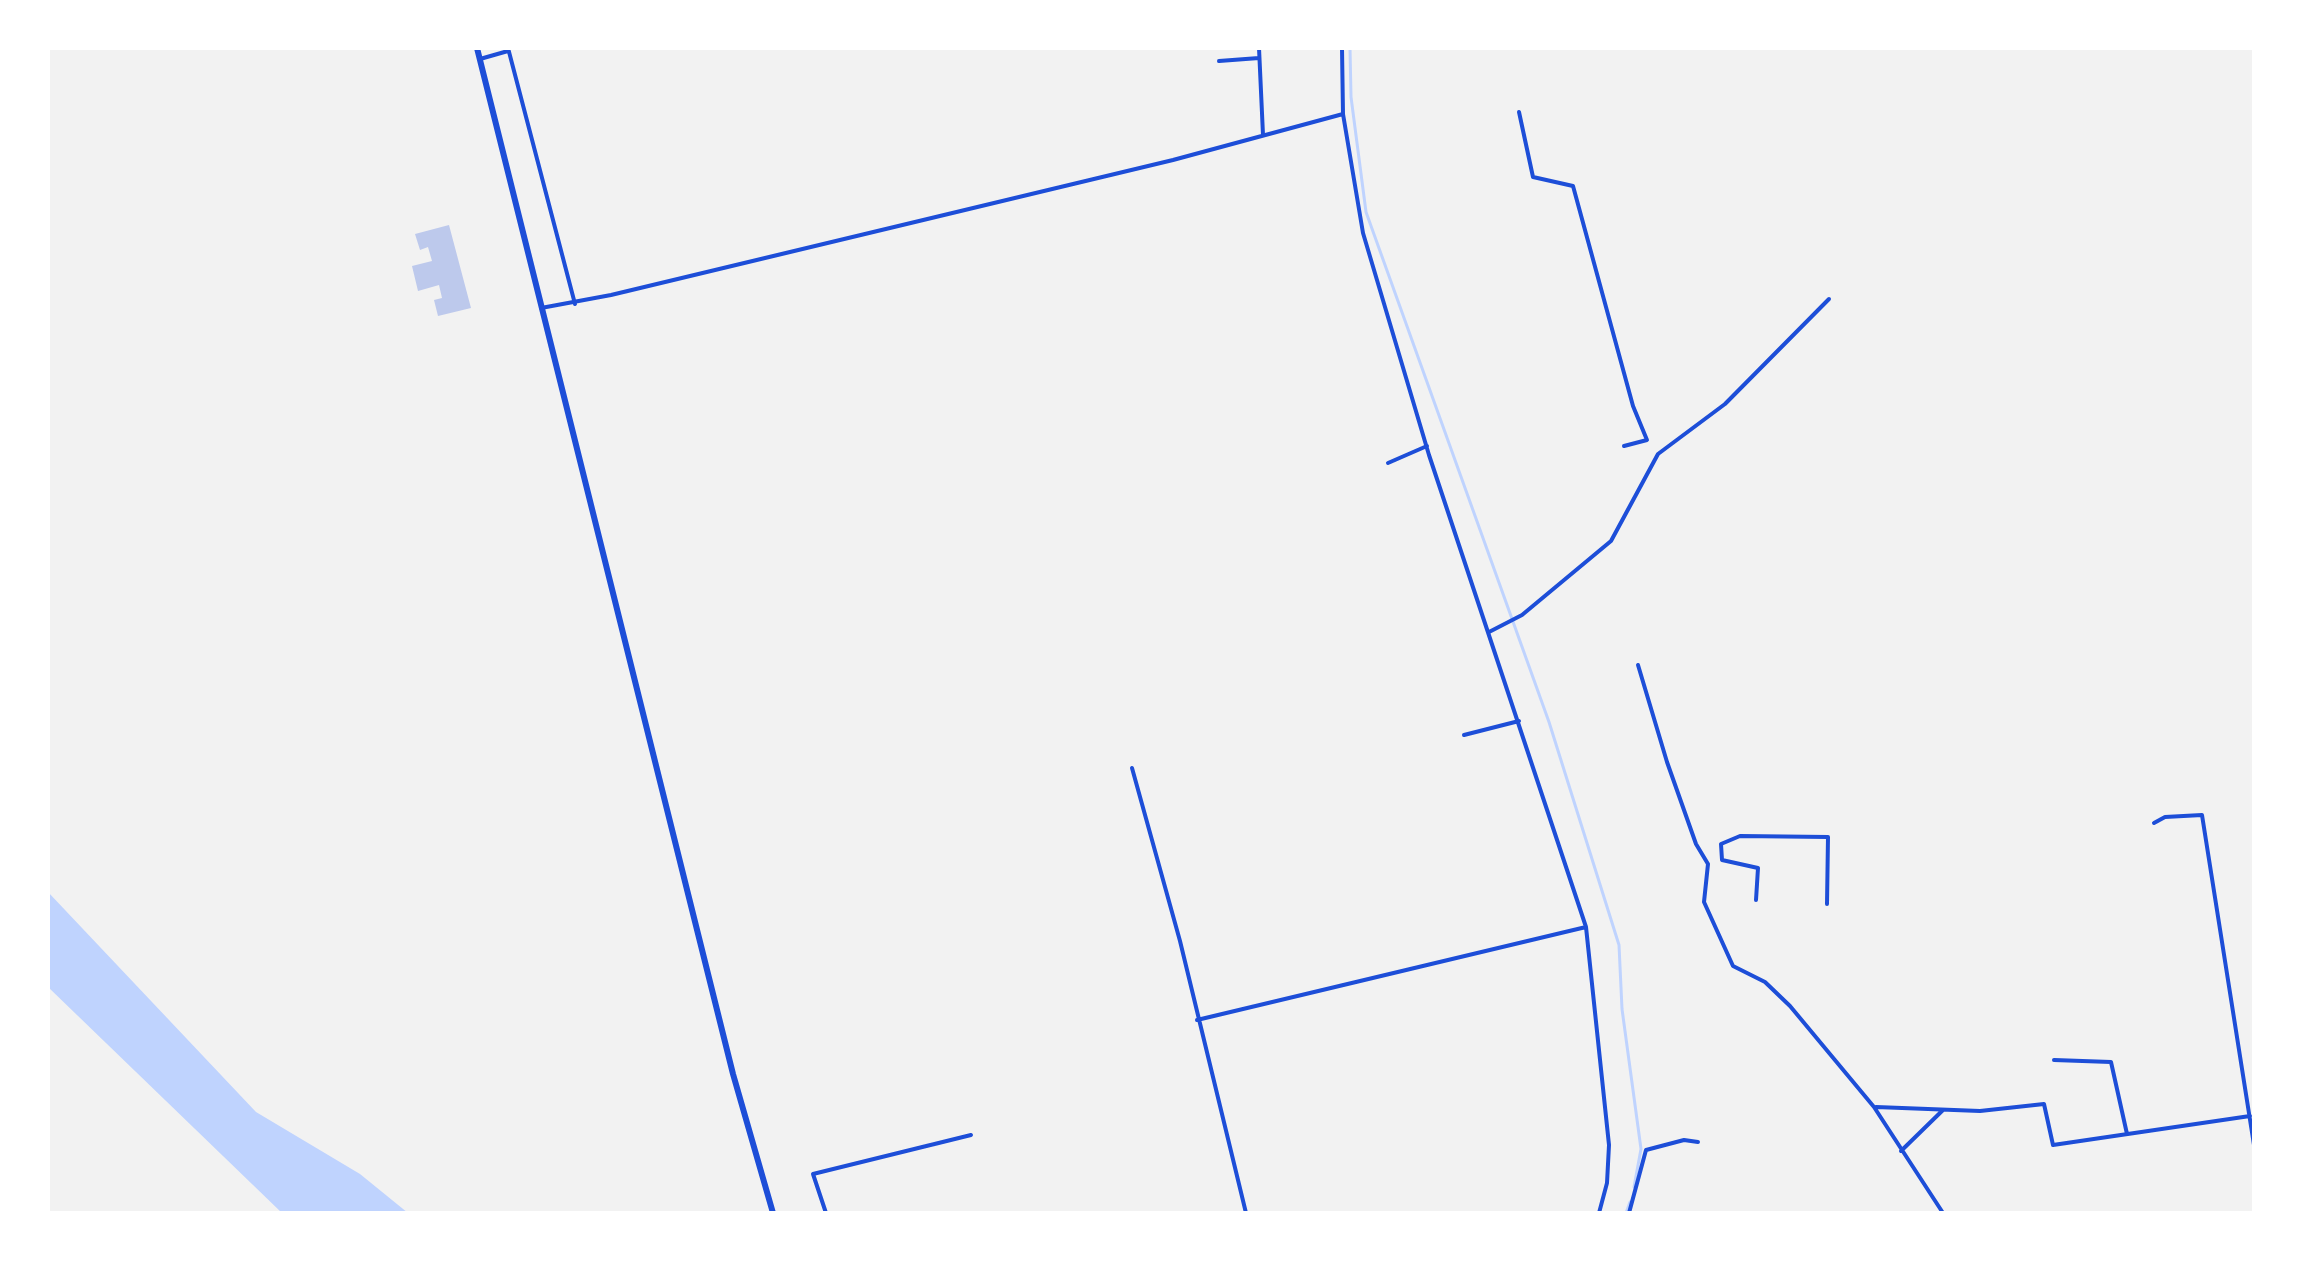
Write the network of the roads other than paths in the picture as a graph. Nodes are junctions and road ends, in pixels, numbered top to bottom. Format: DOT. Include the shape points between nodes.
graph roads {
  1 [pos="477,48"];
  2 [pos="1259,48"];
  3 [pos="1342,48"];
  4 [pos="509,50"];
  5 [pos="1259,58"];
  6 [pos="480,59"];
  7 [pos="1219,61"];
  8 [pos="1519,112"];
  9 [pos="1343,114"];
  10 [pos="1263,135"];
  11 [pos="1829,299"];
  12 [pos="575,304"];
  13 [pos="541,308"];
  14 [pos="1427,446"];
  15 [pos="1624,446"];
  16 [pos="1388,463"];
  17 [pos="1489,632"];
  18 [pos="1638,665"];
  19 [pos="1519,721"];
  20 [pos="1464,735"];
  21 [pos="1132,768"];
  22 [pos="2154,823"];
  23 [pos="1756,900"];
  24 [pos="1827,904"];
  25 [pos="1586,927"];
  26 [pos="1197,1020"];
  27 [pos="2054,1060"];
  28 [pos="1874,1107"];
  29 [pos="1943,1110"];
  30 [pos="2250,1116"];
  31 [pos="2127,1134"];
  32 [pos="971,1135"];
  33 [pos="1698,1142"];
  34 [pos="2254,1145"];
  35 [pos="1901,1151"];
  36 [pos="773,1213"];
  37 [pos="826,1213"];
  38 [pos="1246,1213"];
  39 [pos="1599,1213"];
  40 [pos="1629,1213"];
  41 [pos="1943,1213"];
  1 -- 6 [label="street"];
  2 -- 5 [label="street"];
  3 -- 9 [label="street"];
  4 -- 6 [label="street"];
  4 -- 12 [label="street"];
  5 -- 7 [label="street"];
  5 -- 10 [label="street"];
  6 -- 13 [label="street"];
  8 -- 15 [label="street" via="1533,177 1573,186 1647,440"];
  9 -- 10 [label="street"];
  9 -- 14 [label="street" via="1363,233"];
  10 -- 12 [label="street"];
  11 -- 17 [label="street" via="1725,404 1658,454 1611,541 1514,620"];
  12 -- 13 [label="street"];
  13 -- 36 [label="street" via="733,1074"];
  14 -- 16 [label="street"];
  14 -- 17 [label="street"];
  17 -- 19 [label="street"];
  18 -- 28 [label="street" via="1667,762 1708,864 1704,902 1733,966 1765,982 1790,1006"];
  19 -- 20 [label="street"];
  19 -- 25 [label="street"];
  21 -- 26 [label="street"];
  22 -- 30 [label="street" via="2165,817 2202,815"];
  23 -- 24 [label="street" via="1758,868 1722,860 1721,844 1740,836 1828,837"];
  25 -- 26 [label="street"];
  25 -- 39 [label="street" via="1609,1145"];
  26 -- 38 [label="street"];
  27 -- 31 [label="street" via="2111,1062"];
  28 -- 29 [label="street"];
  28 -- 35 [label="street"];
  29 -- 31 [label="street" via="2044,1104 2053,1145"];
  29 -- 35 [label="street"];
  30 -- 31 [label="street"];
  30 -- 34 [label="street"];
  32 -- 37 [label="street" via="813,1174"];
  33 -- 40 [label="street" via="1684,1140 1646,1150"];
  35 -- 41 [label="street"];
}
